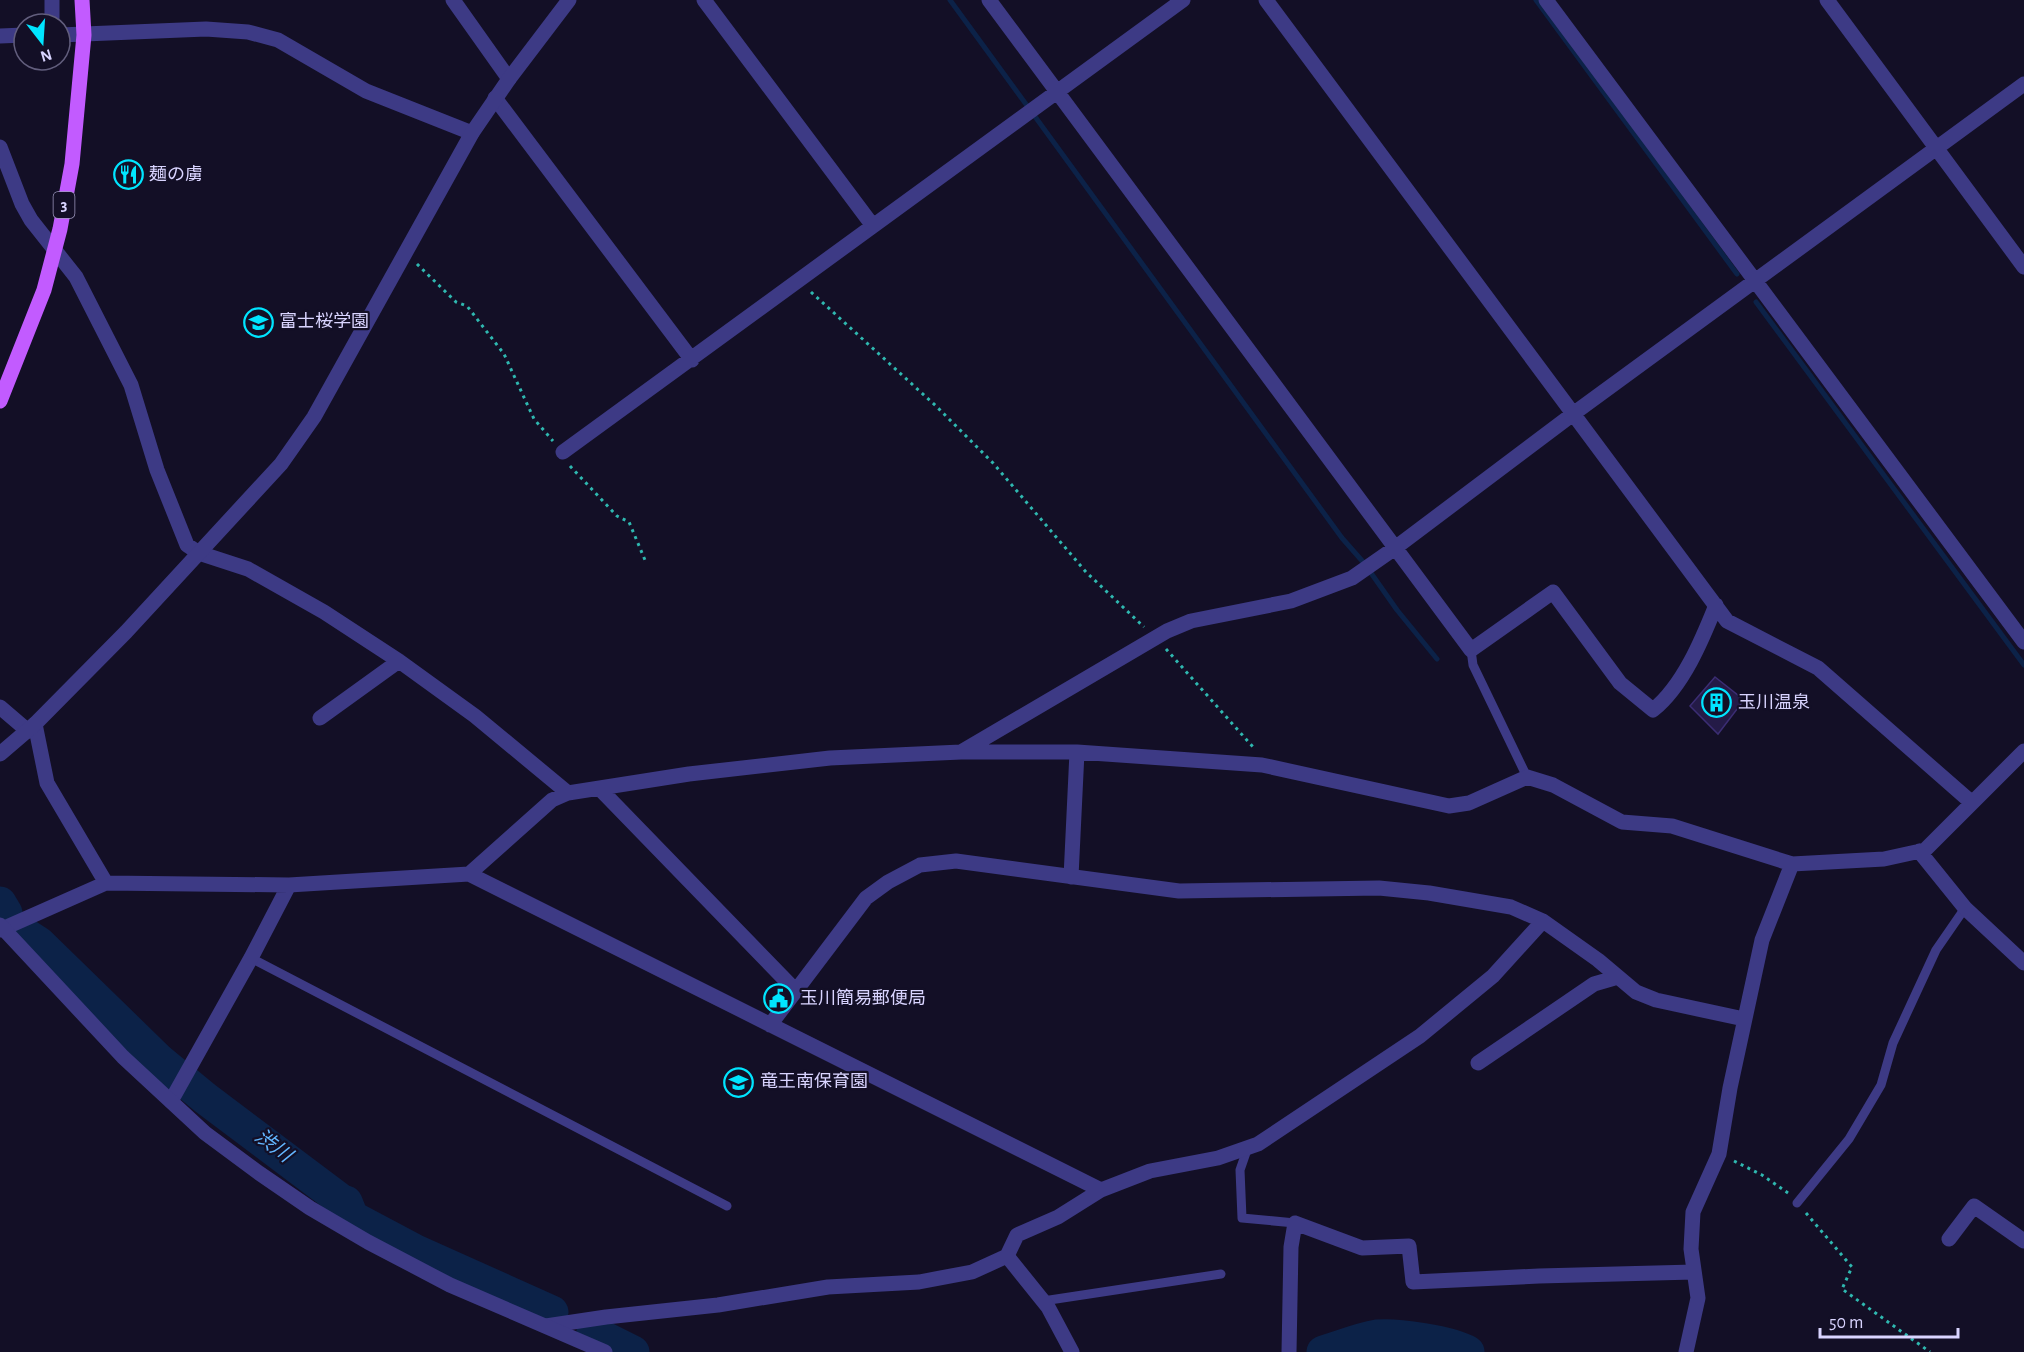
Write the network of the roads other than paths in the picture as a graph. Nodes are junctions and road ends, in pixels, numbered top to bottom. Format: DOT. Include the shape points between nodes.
graph roads {
  1 [pos="82,0"];
  2 [pos="453,0"];
  3 [pos="569,0"];
  4 [pos="704,0"];
  5 [pos="989,0"];
  6 [pos="1183,0"];
  7 [pos="1266,0"];
  8 [pos="1546,0"];
  9 [pos="1827,0"];
  10 [pos="72,35"];
  11 [pos="84,35"];
  12 [pos="509,79"];
  13 [pos="2024,84"];
  14 [pos="1056,91"];
  15 [pos="495,99"];
  16 [pos="472,133"];
  17 [pos="0,147"];
  18 [pos="1937,149"];
  19 [pos="873,226"];
  20 [pos="55,248"];
  21 [pos="2024,267"];
  22 [pos="1755,281"];
  23 [pos="692,360"];
  24 [pos="0,401"];
  25 [pos="1574,414"];
  26 [pos="563,452"];
  27 [pos="1395,548"];
  28 [pos="199,553"];
  29 [pos="1716,605"];
  30 [pos="2024,642"];
  31 [pos="1471,650"];
  32 [pos="399,661"];
  33 [pos="0,707"];
  34 [pos="320,718"];
  35 [pos="31,728"];
  36 [pos="2024,751"];
  37 [pos="961,752"];
  38 [pos="1077,752"];
  39 [pos="0,754"];
  40 [pos="1527,777"];
  41 [pos="599,788"];
  42 [pos="568,793"];
  43 [pos="1971,802"];
  44 [pos="1919,851"];
  45 [pos="1792,864"];
  46 [pos="469,874"];
  47 [pos="1071,877"];
  48 [pos="106,883"];
  49 [pos="290,885"];
  50 [pos="1965,908"];
  51 [pos="1543,921"];
  52 [pos="1,928"];
  53 [pos="251,958"];
  54 [pos="2024,963"];
  55 [pos="1618,977"];
  56 [pos="796,991"];
  57 [pos="1744,1018"];
  58 [pos="770,1025"];
  59 [pos="1478,1062"];
  60 [pos="174,1097"];
  61 [pos="1248,1147"];
  62 [pos="1101,1190"];
  63 [pos="1797,1203"];
  64 [pos="727,1206"];
  65 [pos="1295,1223"];
  66 [pos="1949,1239"];
  67 [pos="2024,1241"];
  68 [pos="1007,1256"];
  69 [pos="1694,1272"];
  70 [pos="1221,1274"];
  71 [pos="1043,1301"];
  72 [pos="546,1326"];
  73 [pos="1289,1351"];
  74 [pos="605,1352"];
  75 [pos="1072,1352"];
  76 [pos="1686,1352"];
  1 -- 11 [label="main road, 3"];
  2 -- 12 [label="street"];
  3 -- 12 [label="street"];
  4 -- 19 [label="street"];
  5 -- 14 [label="street"];
  6 -- 14 [label="street"];
  7 -- 25 [label="street"];
  8 -- 22 [label="street"];
  9 -- 18 [label="street"];
  10 -- 11 [label="street"];
  11 -- 16 [label="street" via="206,29 248,32 278,40 366,91"];
  11 -- 20 [label="main road, 3" via="72,164"];
  12 -- 15 [label="street"];
  13 -- 18 [label="street"];
  14 -- 19 [label="street"];
  14 -- 27 [label="street"];
  15 -- 16 [label="street"];
  15 -- 23 [label="street"];
  16 -- 28 [label="street" via="314,417 281,464"];
  17 -- 20 [label="street" via="22,204"];
  18 -- 21 [label="street"];
  18 -- 22 [label="street"];
  19 -- 23 [label="street"];
  20 -- 24 [label="main road, 3" via="44,290"];
  20 -- 28 [label="street" via="76,276 131,385 157,470 187,545"];
  22 -- 25 [label="street"];
  22 -- 30 [label="street"];
  23 -- 26 [label="street"];
  25 -- 27 [label="street"];
  25 -- 29 [label="street"];
  27 -- 31 [label="street"];
  27 -- 37 [label="street" via="1352,578 1319,592 1191,621"];
  28 -- 32 [label="street" via="248,569"];
  28 -- 35 [label="street"];
  29 -- 31 [label="street" via="1701,643 1667,699 1653,710 1620,683 1553,592"];
  29 -- 43 [label="street" via="1727,621 1818,668"];
  31 -- 40 [label="lane" via="1473,665"];
  32 -- 34 [label="street"];
  32 -- 42 [label="street" via="475,716"];
  33 -- 35 [label="street"];
  35 -- 39 [label="street"];
  35 -- 48 [label="street" via="41,745 47,783"];
  36 -- 43 [label="street"];
  37 -- 38 [label="street"];
  37 -- 41 [label="street" via="830,758"];
  38 -- 40 [label="street" via="1262,765 1449,806 1469,803"];
  38 -- 47 [label="street"];
  40 -- 45 [label="street" via="1553,785 1622,822 1672,826"];
  41 -- 42 [label="street"];
  41 -- 56 [label="street"];
  42 -- 46 [label="street" via="552,800"];
  43 -- 44 [label="street" via="1925,850"];
  44 -- 45 [label="street" via="1884,859"];
  44 -- 50 [label="street"];
  45 -- 57 [label="street" via="1762,940"];
  46 -- 49 [label="street"];
  46 -- 58 [label="street"];
  47 -- 51 [label="street" via="1179,891 1379,888 1429,892 1512,907"];
  47 -- 56 [label="street" via="956,861 920,865 866,898"];
  48 -- 49 [label="street"];
  48 -- 52 [label="street"];
  49 -- 53 [label="street"];
  50 -- 54 [label="street"];
  50 -- 63 [label="lane" via="1936,950 1893,1043 1881,1085 1850,1139"];
  51 -- 55 [label="street"];
  51 -- 61 [label="street" via="1493,976 1420,1036"];
  52 -- 60 [label="street" via="123,1057"];
  53 -- 60 [label="street"];
  53 -- 64 [label="lane"];
  55 -- 57 [label="street" via="1636,992 1656,1000"];
  55 -- 59 [label="street" via="1594,984"];
  56 -- 58 [label="street"];
  57 -- 69 [label="street" via="1719,1154 1693,1212"];
  58 -- 62 [label="street"];
  60 -- 72 [label="street" via="205,1133 329,1220 450,1285"];
  61 -- 62 [label="street" via="1218,1158 1150,1171"];
  61 -- 65 [label="lane" via="1240,1170 1242,1218"];
  62 -- 68 [label="street" via="1058,1217 1017,1234"];
  65 -- 69 [label="street" via="1362,1248 1409,1246 1413,1282"];
  65 -- 73 [label="street"];
  66 -- 67 [label="street" via="1974,1206"];
  68 -- 71 [label="street"];
  68 -- 72 [label="street" via="972,1272 919,1282 828,1287"];
  69 -- 76 [label="street" via="1698,1298"];
  70 -- 71 [label="lane"];
  71 -- 75 [label="street"];
  72 -- 74 [label="street"];
}
